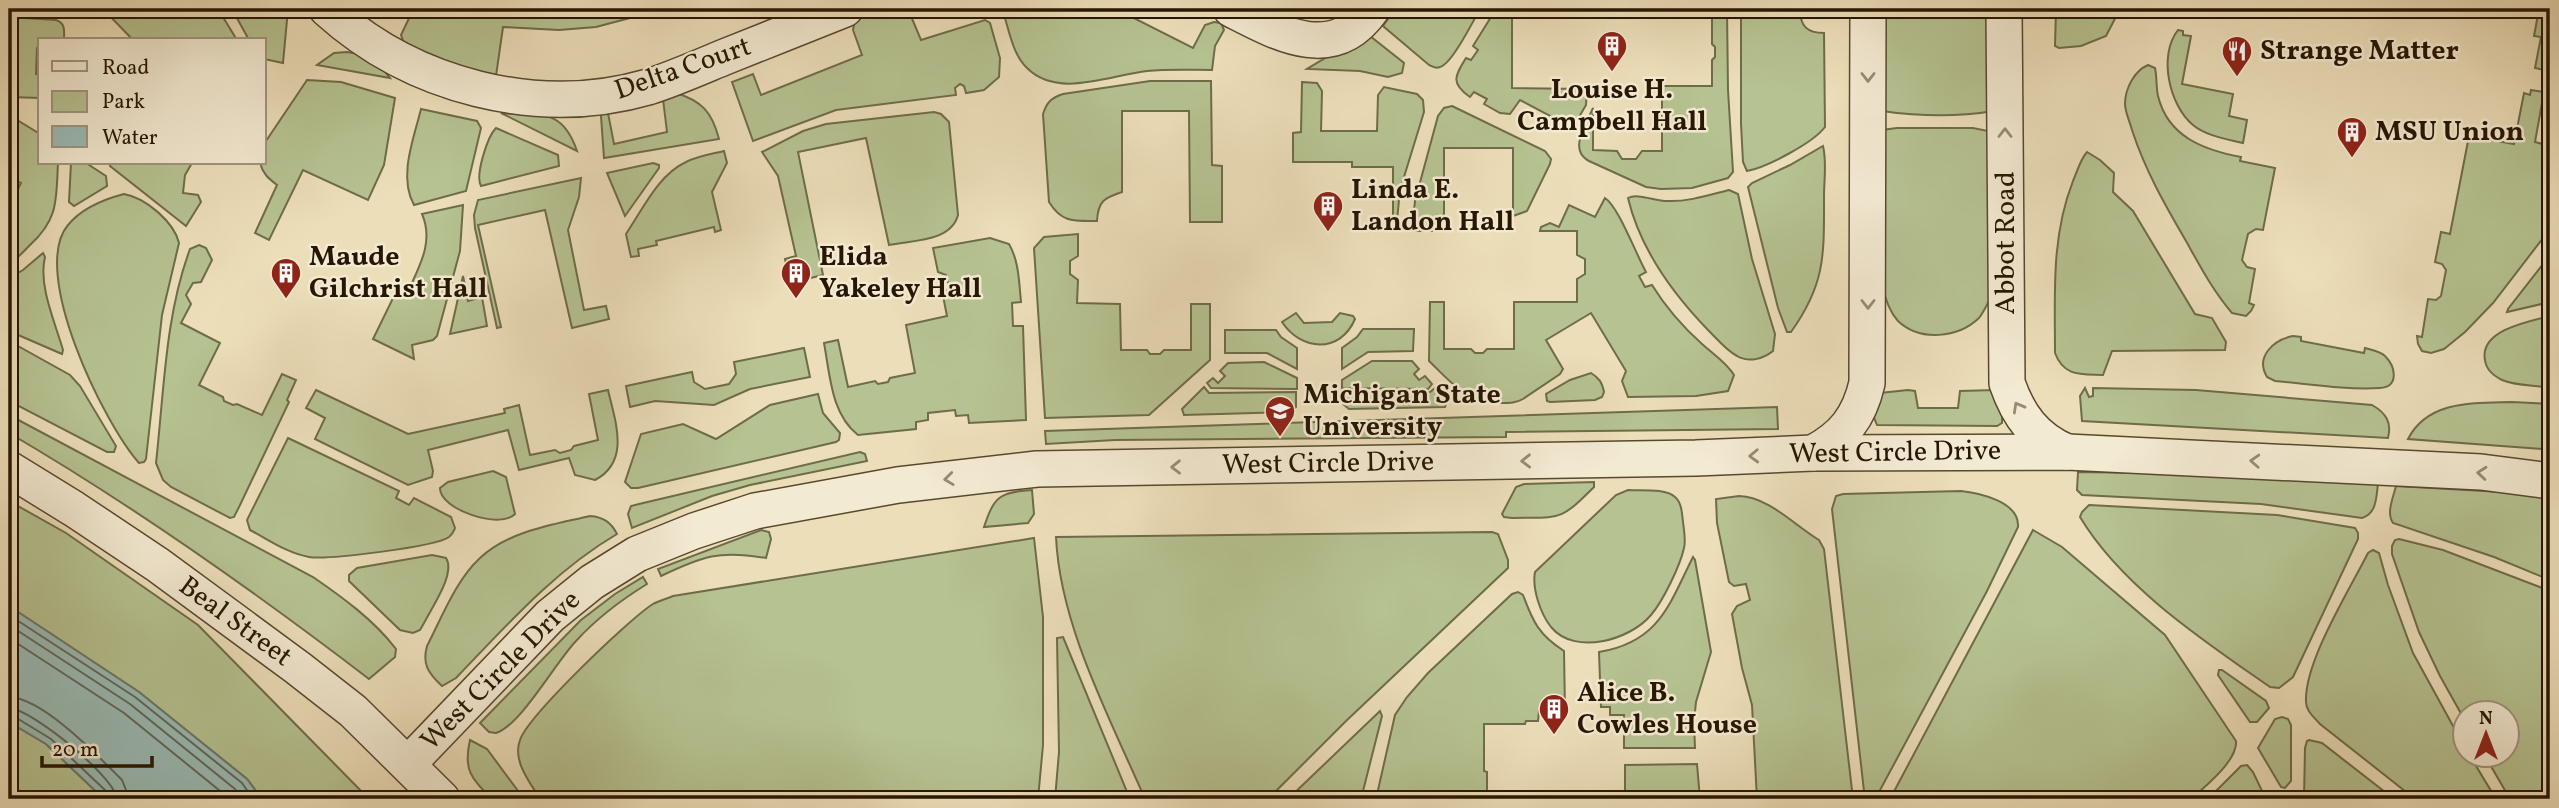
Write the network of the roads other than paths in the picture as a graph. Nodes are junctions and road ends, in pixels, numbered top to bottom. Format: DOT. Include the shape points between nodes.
graph roads {
  1 [pos="327,9"];
  2 [pos="845,9"];
  3 [pos="1231,9"];
  4 [pos="1372,9"];
  5 [pos="1868,9"];
  6 [pos="2004,9"];
  7 [pos="2067,452"];
  8 [pos="1813,453"];
  9 [pos="9,469"];
  10 [pos="2550,481"];
  11 [pos="408,764"];
  12 [pos="442,799"];
  1 -- 2 [label="street, Delta Court" via="369,43 412,66 498,94 543,98 611,95 648,87"];
  3 -- 4 [label="street" via="1280,34 1308,40 1351,30"];
  5 -- 8 [label="street, one-way" via="1867,383 1863,400 1844,431"];
  7 -- 6 [label="street, Abbot Road, one-way" via="2033,429 2007,383"];
  7 -- 8 [label="street, West Circle Drive"];
  10 -- 7 [label="street, West Circle Drive, one-way" via="2428,469"];
  8 -- 11 [label="street, West Circle Drive, one-way" via="1037,469 898,485 755,511 637,554 592,582 550,616"];
  9 -- 11 [label="street, Beal Street" via="147,558 276,652 353,711"];
  11 -- 12 [label="street, Beal Street"];
}
